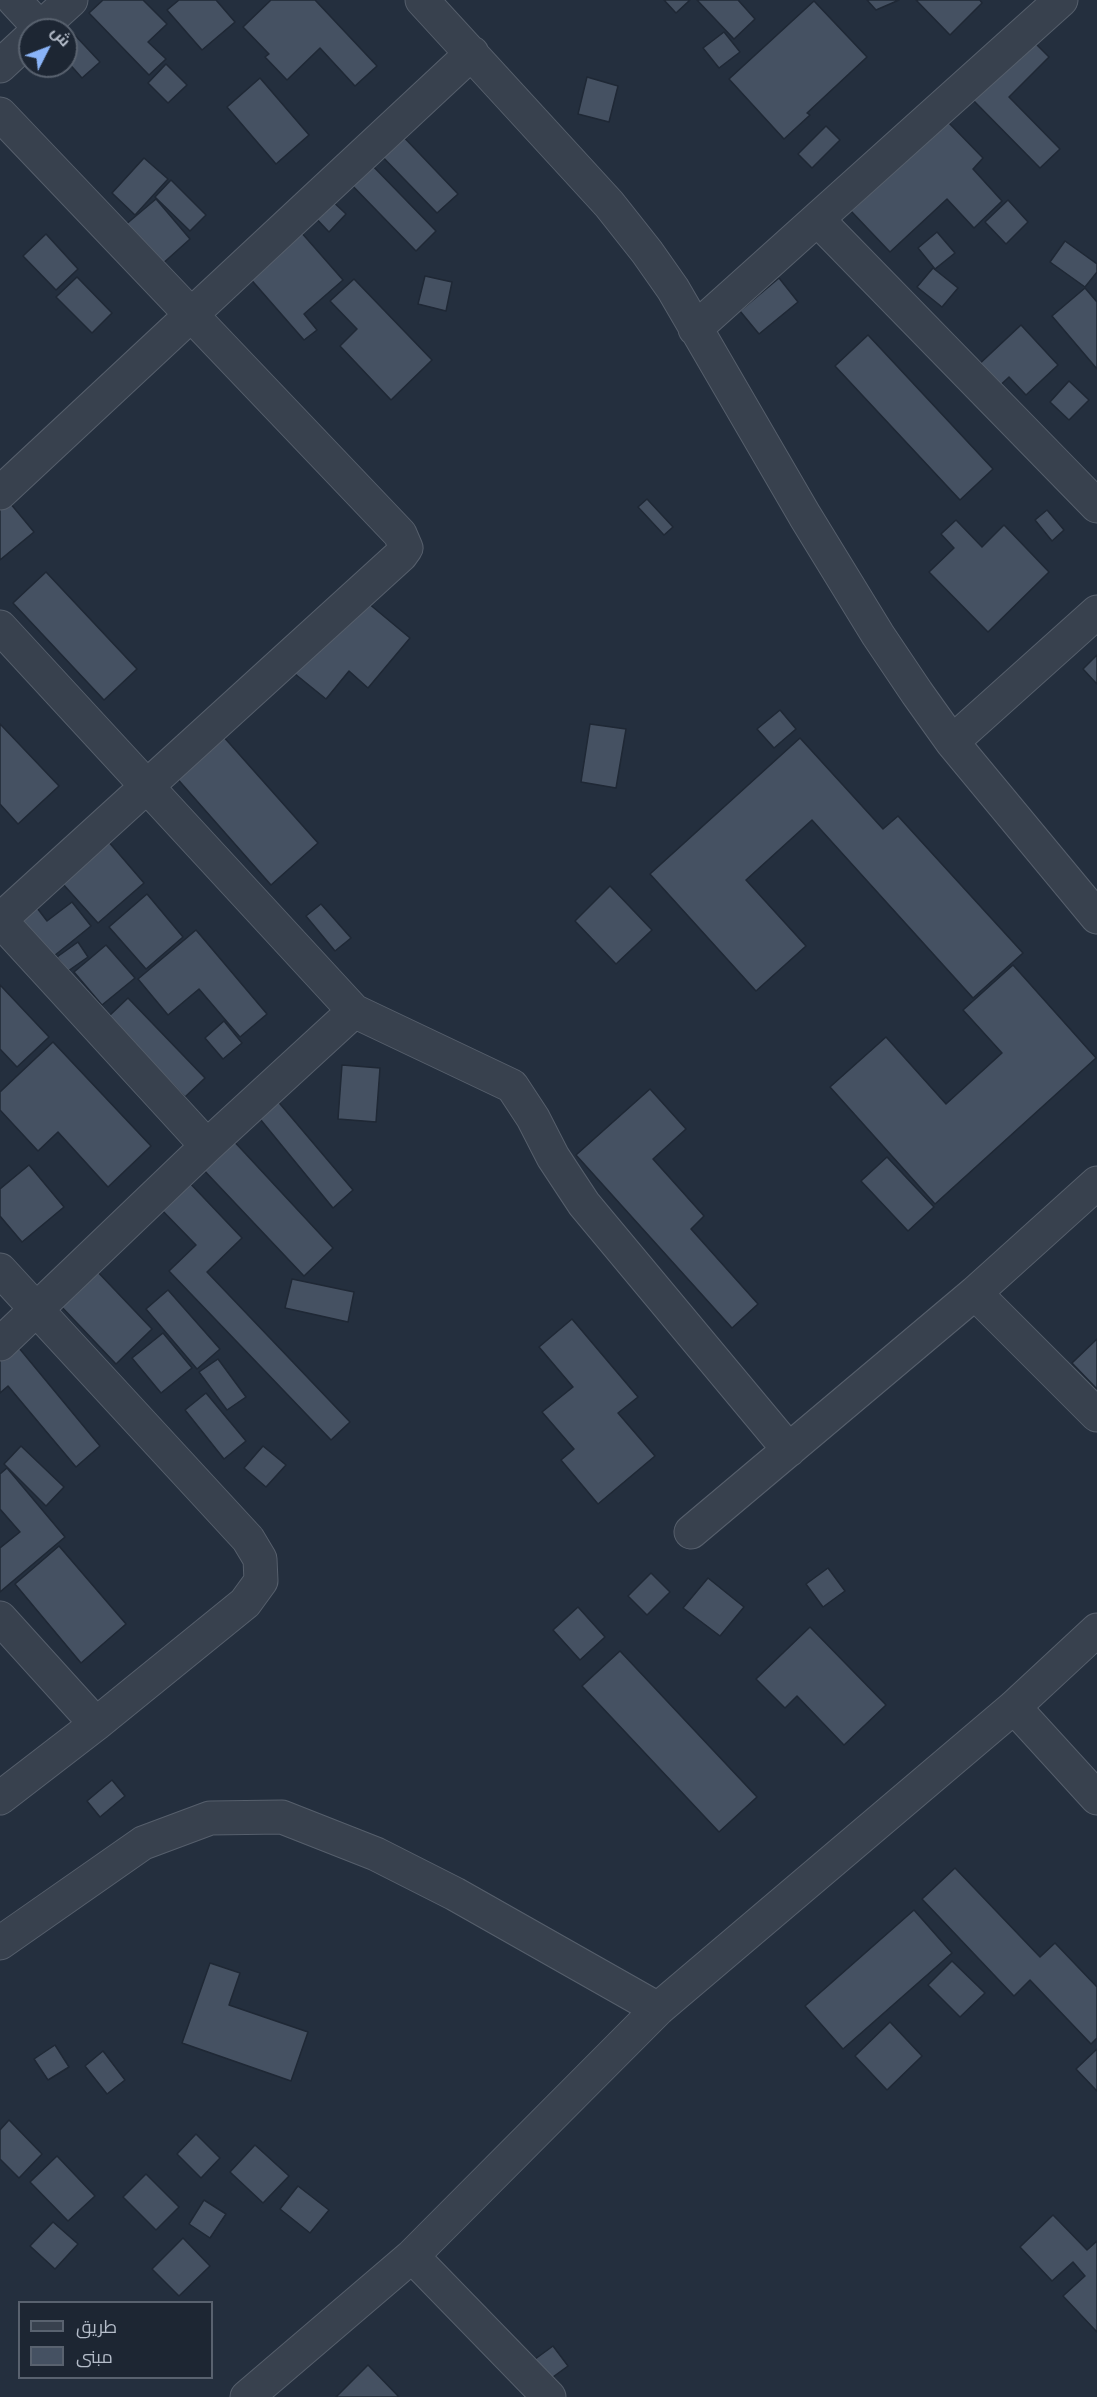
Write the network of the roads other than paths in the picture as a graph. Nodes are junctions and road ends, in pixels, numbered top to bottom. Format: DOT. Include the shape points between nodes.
graph roads {
  1 [pos="14,0"];
  2 [pos="71,0"];
  3 [pos="422,0"];
  4 [pos="1061,0"];
  5 [pos="26,18"];
  6 [pos="51,18"];
  7 [pos="18,49"];
  8 [pos="472,53"];
  9 [pos="0,66"];
  10 [pos="0,114"];
  11 [pos="818,220"];
  12 [pos="190,314"];
  13 [pos="695,329"];
  14 [pos="0,493"];
  15 [pos="1097,506"];
  16 [pos="1097,612"];
  17 [pos="0,627"];
  18 [pos="952,742"];
  19 [pos="146,786"];
  20 [pos="1097,917"];
  21 [pos="0,920"];
  22 [pos="354,1011"];
  23 [pos="207,1146"];
  24 [pos="1097,1183"];
  25 [pos="0,1270"];
  26 [pos="975,1293"];
  27 [pos="38,1310"];
  28 [pos="0,1344"];
  29 [pos="1097,1415"];
  30 [pos="789,1450"];
  31 [pos="691,1532"];
  32 [pos="0,1618"];
  33 [pos="1097,1630"];
  34 [pos="1014,1707"];
  35 [pos="96,1724"];
  36 [pos="0,1798"];
  37 [pos="1097,1798"];
  38 [pos="0,1943"];
  39 [pos="658,2009"];
  40 [pos="412,2256"];
  41 [pos="247,2397"];
  42 [pos="549,2397"];
  1 -- 5 [label="street"];
  2 -- 6 [label="street"];
  3 -- 8 [label="street"];
  4 -- 11 [label="street"];
  7 -- 9 [label="street"];
  8 -- 12 [label="street"];
  8 -- 13 [label="street" via="648,252"];
  10 -- 12 [label="street"];
  11 -- 13 [label="street"];
  11 -- 15 [label="street"];
  12 -- 14 [label="street"];
  12 -- 19 [label="street" via="400,534 405,548"];
  13 -- 18 [label="street" via="878,635"];
  16 -- 18 [label="street"];
  17 -- 19 [label="street"];
  18 -- 20 [label="street"];
  19 -- 21 [label="street"];
  19 -- 22 [label="street"];
  21 -- 23 [label="street"];
  22 -- 23 [label="street"];
  22 -- 30 [label="street" via="512,1086 584,1204"];
  23 -- 27 [label="street"];
  24 -- 26 [label="street"];
  25 -- 27 [label="street"];
  26 -- 29 [label="street"];
  26 -- 30 [label="street"];
  27 -- 28 [label="street"];
  27 -- 35 [label="street" via="248,1539 260,1559 261,1581 244,1602"];
  30 -- 31 [label="street"];
  32 -- 35 [label="street"];
  33 -- 34 [label="street"];
  34 -- 37 [label="street"];
  34 -- 39 [label="street"];
  35 -- 36 [label="street"];
  38 -- 39 [label="street" via="143,1843 210,1818 282,1817 376,1854 455,1894"];
  39 -- 40 [label="street"];
  40 -- 41 [label="street"];
  40 -- 42 [label="street"];
}
